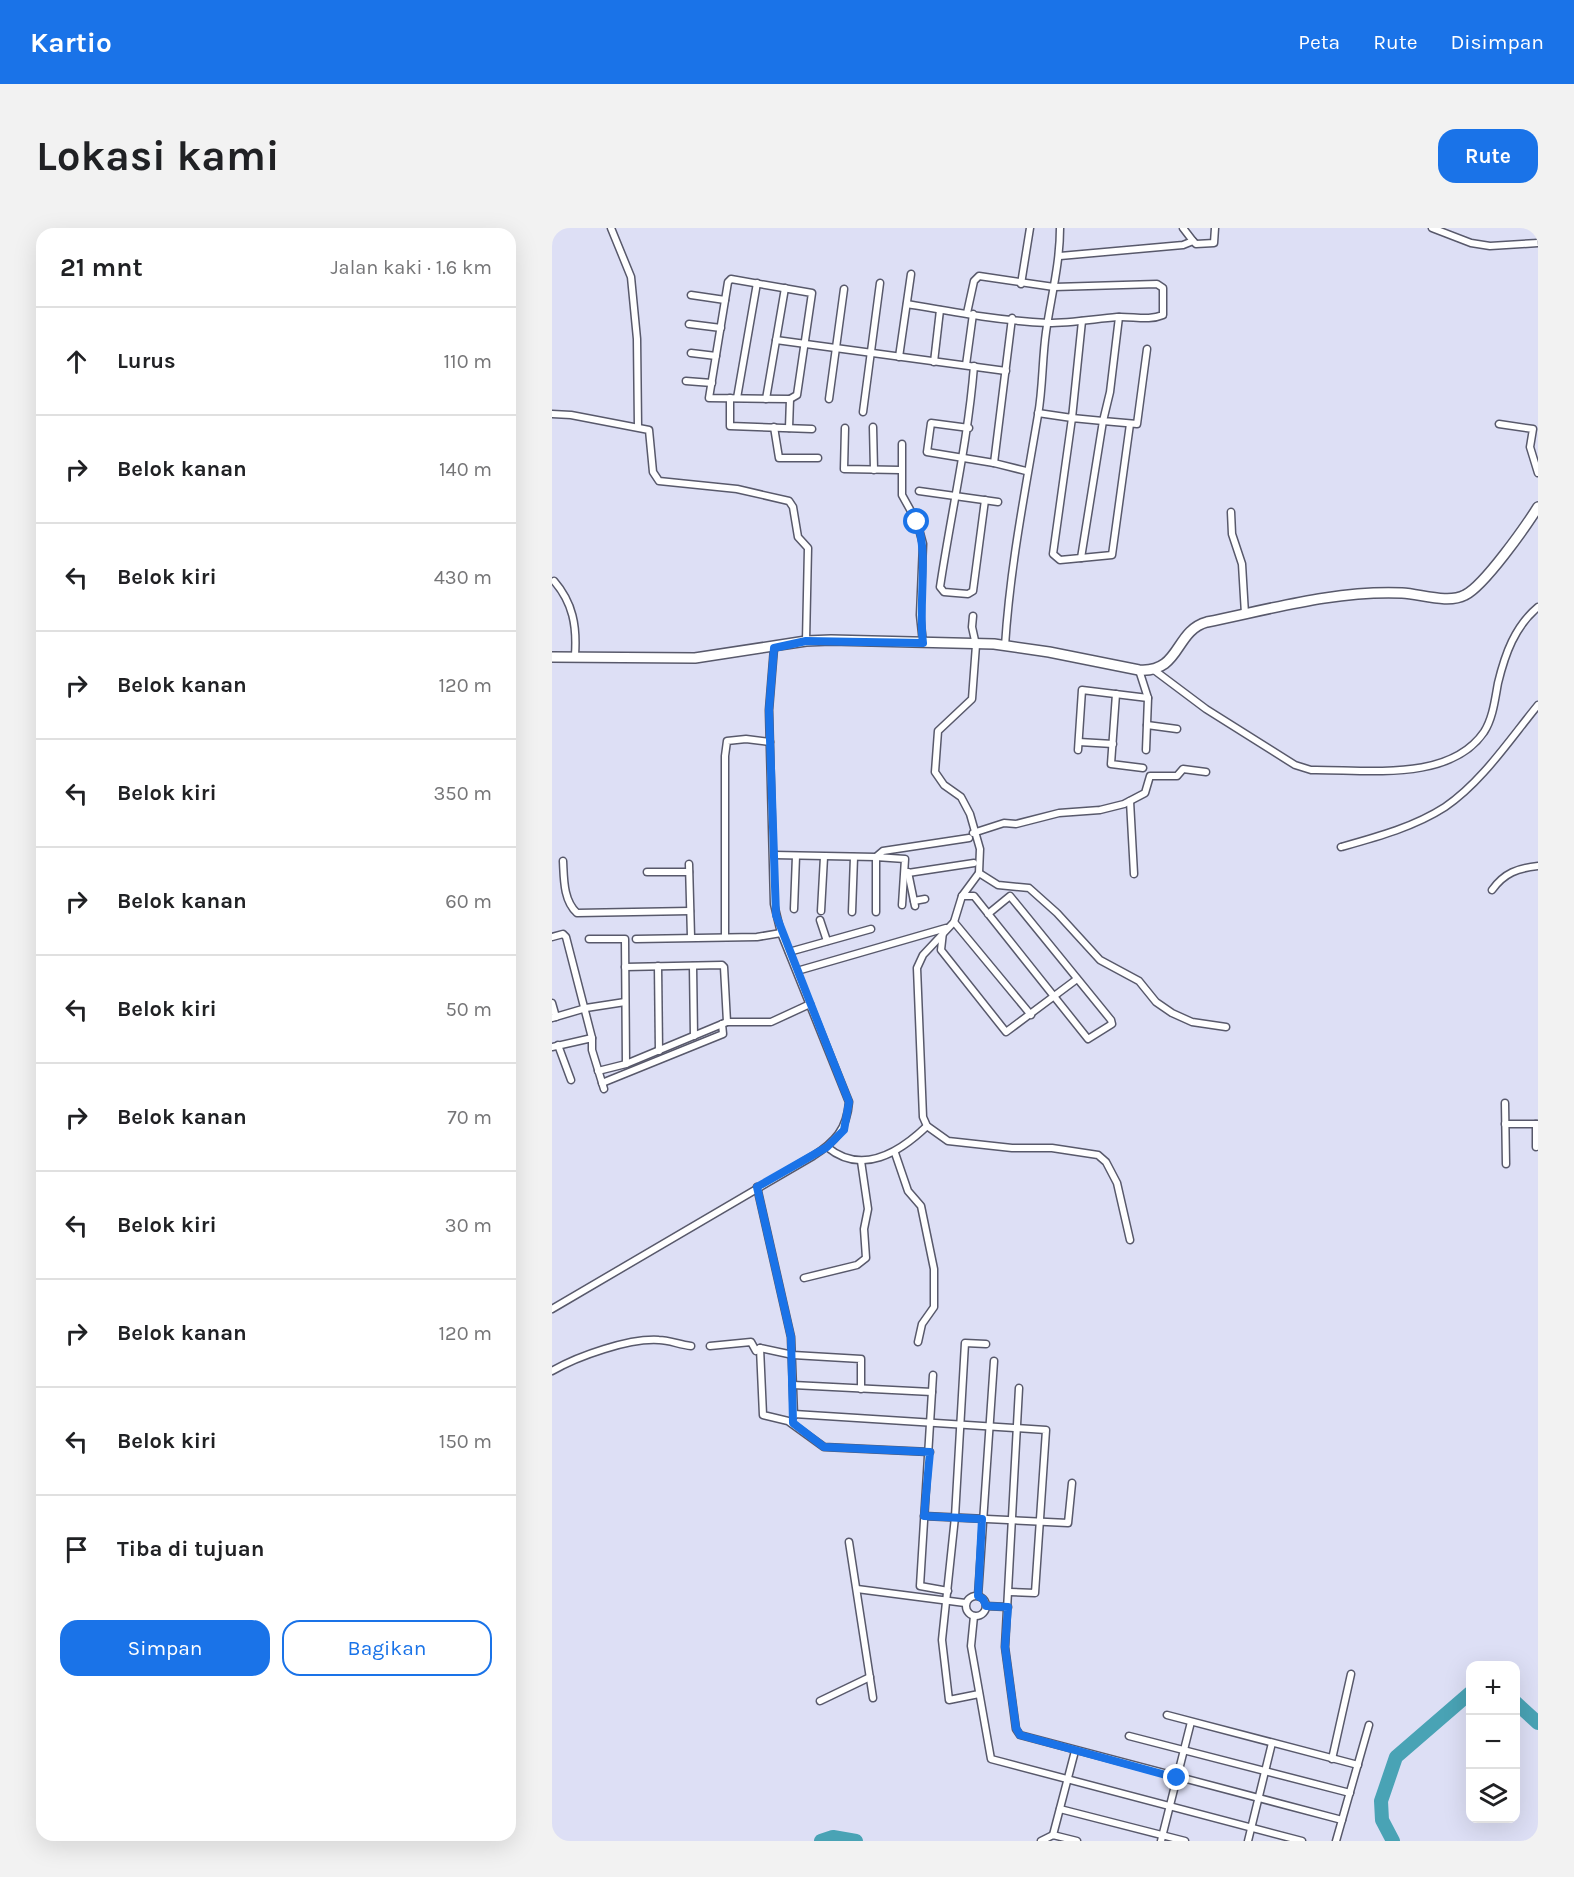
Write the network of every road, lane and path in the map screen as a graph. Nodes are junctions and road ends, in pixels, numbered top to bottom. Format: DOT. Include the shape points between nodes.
graph roads {
  1 [pos="611,228"];
  2 [pos="1030,228"];
  3 [pos="1060,228"];
  4 [pos="1183,228"];
  5 [pos="1215,228"];
  6 [pos="1432,228"];
  7 [pos="1193,241"];
  8 [pos="1538,243"];
  9 [pos="1060,256"];
  10 [pos="911,274"];
  11 [pos="757,283"];
  12 [pos="880,283"];
  13 [pos="1021,284"];
  14 [pos="1054,287"];
  15 [pos="785,288"];
  16 [pos="844,289"];
  17 [pos="691,295"];
  18 [pos="725,300"];
  19 [pos="907,304"];
  20 [pos="940,310"];
  21 [pos="970,313"];
  22 [pos="1119,317"];
  23 [pos="1012,318"];
  24 [pos="1083,321"];
  25 [pos="1048,322"];
  26 [pos="689,324"];
  27 [pos="721,328"];
  28 [pos="776,340"];
  29 [pos="805,344"];
  30 [pos="837,348"];
  31 [pos="1147,349"];
  32 [pos="691,353"];
  33 [pos="871,353"];
  34 [pos="716,356"];
  35 [pos="899,357"];
  36 [pos="934,362"];
  37 [pos="966,365"];
  38 [pos="974,366"];
  39 [pos="1005,371"];
  40 [pos="686,381"];
  41 [pos="712,383"];
  42 [pos="734,398"];
  43 [pos="766,399"];
  44 [pos="790,399"];
  45 [pos="829,399"];
  46 [pos="863,412"];
  47 [pos="1038,413"];
  48 [pos="552,414"];
  49 [pos="1072,418"];
  50 [pos="1103,421"];
  51 [pos="1130,424"];
  52 [pos="1499,424"];
  53 [pos="638,427"];
  54 [pos="873,427"];
  55 [pos="774,428"];
  56 [pos="789,428"];
  57 [pos="844,428"];
  58 [pos="969,428"];
  59 [pos="812,429"];
  60 [pos="1536,430"];
  61 [pos="902,444"];
  62 [pos="818,458"];
  63 [pos="963,458"];
  64 [pos="994,463"];
  65 [pos="874,470"];
  66 [pos="900,470"];
  67 [pos="1026,471"];
  68 [pos="1538,473"];
  69 [pos="919,491"];
  70 [pos="954,496"];
  71 [pos="985,500"];
  72 [pos="998,502"];
  73 [pos="1538,507"];
  74 [pos="1231,512"];
  75 [pos="1081,558"];
  76 [pos="554,581"];
  77 [pos="1538,607"];
  78 [pos="1245,614"];
  79 [pos="973,616"];
  80 [pos="806,641"];
  81 [pos="923,643"];
  82 [pos="976,645"];
  83 [pos="1005,646"];
  84 [pos="774,648"];
  85 [pos="575,655"];
  86 [pos="552,657"];
  87 [pos="1139,670"];
  88 [pos="1154,670"];
  89 [pos="1116,694"];
  90 [pos="1148,698"];
  91 [pos="1538,705"];
  92 [pos="1147,725"];
  93 [pos="1177,729"];
  94 [pos="770,742"];
  95 [pos="1079,742"];
  96 [pos="1113,744"];
  97 [pos="1078,750"];
  98 [pos="1146,750"];
  99 [pos="1143,768"];
  100 [pos="1206,772"];
  101 [pos="1130,801"];
  102 [pos="971,835"];
  103 [pos="1341,847"];
  104 [pos="903,848"];
  105 [pos="774,855"];
  106 [pos="796,856"];
  107 [pos="824,857"];
  108 [pos="854,857"];
  109 [pos="876,857"];
  110 [pos="905,859"];
  111 [pos="563,861"];
  112 [pos="974,863"];
  113 [pos="689,864"];
  114 [pos="1538,866"];
  115 [pos="647,872"];
  116 [pos="689,872"];
  117 [pos="908,873"];
  118 [pos="978,873"];
  119 [pos="1134,874"];
  120 [pos="1492,890"];
  121 [pos="962,896"];
  122 [pos="925,899"];
  123 [pos="902,905"];
  124 [pos="794,909"];
  125 [pos="690,911"];
  126 [pos="821,911"];
  127 [pos="852,912"];
  128 [pos="876,912"];
  129 [pos="988,914"];
  130 [pos="820,920"];
  131 [pos="952,924"];
  132 [pos="871,929"];
  133 [pos="943,932"];
  134 [pos="782,933"];
  135 [pos="552,937"];
  136 [pos="724,937"];
  137 [pos="691,938"];
  138 [pos="589,939"];
  139 [pos="636,939"];
  140 [pos="827,942"];
  141 [pos="789,952"];
  142 [pos="658,966"];
  143 [pos="693,966"];
  144 [pos="625,967"];
  145 [pos="797,971"];
  146 [pos="1077,979"];
  147 [pos="1054,997"];
  148 [pos="626,1002"];
  149 [pos="552,1003"];
  150 [pos="810,1004"];
  151 [pos="586,1008"];
  152 [pos="1031,1015"];
  153 [pos="554,1018"];
  154 [pos="724,1023"];
  155 [pos="1226,1027"];
  156 [pos="711,1029"];
  157 [pos="694,1036"];
  158 [pos="592,1038"];
  159 [pos="714,1038"];
  160 [pos="555,1046"];
  161 [pos="659,1051"];
  162 [pos="626,1064"];
  163 [pos="598,1071"];
  164 [pos="571,1080"];
  165 [pos="1505,1103"];
  166 [pos="1505,1124"];
  167 [pos="1537,1124"];
  168 [pos="927,1126"];
  169 [pos="827,1147"];
  170 [pos="1536,1148"];
  171 [pos="895,1153"];
  172 [pos="861,1161"];
  173 [pos="1506,1164"];
  174 [pos="757,1187"];
  175 [pos="1130,1240"];
  176 [pos="804,1278"];
  177 [pos="552,1309"];
  178 [pos="918,1342"];
  179 [pos="986,1344"];
  180 [pos="691,1346"];
  181 [pos="710,1346"];
  182 [pos="760,1348"];
  183 [pos="793,1355"];
  184 [pos="994,1361"];
  185 [pos="552,1371"];
  186 [pos="933,1376"];
  187 [pos="793,1385"];
  188 [pos="1020,1388"];
  189 [pos="861,1389"];
  190 [pos="932,1392"];
  191 [pos="794,1414"];
  192 [pos="931,1422"];
  193 [pos="793,1423"];
  194 [pos="961,1424"];
  195 [pos="990,1426"];
  196 [pos="1017,1428"];
  197 [pos="930,1452"];
  198 [pos="1072,1483"];
  199 [pos="924,1516"];
  200 [pos="955,1517"];
  201 [pos="982,1519"];
  202 [pos="1012,1520"];
  203 [pos="1040,1521"];
  204 [pos="849,1542"];
  205 [pos="857,1589"];
  206 [pos="948,1591"];
  207 [pos="1009,1592"];
  208 [pos="978,1596"];
  209 [pos="946,1602"];
  210 [pos="966,1603"];
  211 [pos="986,1606"];
  212 [pos="1008,1607"];
  213 [pos="974,1616"];
  214 [pos="1351,1674"];
  215 [pos="870,1677"];
  216 [pos="979,1694"];
  217 [pos="873,1698"];
  218 [pos="820,1701"];
  219 [pos="1167,1715"];
  220 [pos="1191,1722"];
  221 [pos="1369,1725"];
  222 [pos="1129,1736"];
  223 [pos="1272,1743"];
  224 [pos="1184,1750"];
  225 [pos="1075,1751"];
  226 [pos="1332,1759"];
  227 [pos="1358,1765"];
  228 [pos="1265,1770"];
  229 [pos="1177,1778"];
  230 [pos="1068,1779"];
  231 [pos="1350,1793"];
  232 [pos="1258,1799"];
  233 [pos="1169,1806"];
  234 [pos="1060,1809"];
  235 [pos="1342,1820"];
  236 [pos="1251,1828"];
  237 [pos="1053,1835"];
  238 [pos="1161,1838"];
  239 [pos="1041,1841"];
  240 [pos="1077,1841"];
  241 [pos="1185,1841"];
  242 [pos="1248,1841"];
  243 [pos="1302,1841"];
  244 [pos="1336,1841"];
  1 -- 53 [label="street" via="626,259 633,299 638,339"];
  2 -- 13 [label="street"];
  3 -- 9 [label="street"];
  4 -- 7 [label="street"];
  5 -- 7 [label="street" via="1212,244"];
  6 -- 8 [label="street" via="1470,243 1490,246"];
  7 -- 9 [label="street"];
  9 -- 14 [label="street"];
  10 -- 19 [label="street"];
  11 -- 15 [label="street"];
  11 -- 18 [label="street" via="731,279"];
  11 -- 42 [label="street"];
  12 -- 33 [label="street"];
  13 -- 14 [label="street"];
  13 -- 21 [label="street" via="979,276 974,281"];
  14 -- 22 [label="street" via="1156,284 1163,288 1161,317"];
  14 -- 25 [label="street"];
  15 -- 28 [label="street"];
  15 -- 29 [label="street" via="812,293"];
  16 -- 30 [label="street"];
  17 -- 18 [label="street"];
  18 -- 27 [label="street"];
  19 -- 20 [label="street"];
  19 -- 35 [label="street"];
  20 -- 21 [label="street"];
  20 -- 36 [label="street"];
  21 -- 23 [label="street"];
  21 -- 37 [label="street"];
  22 -- 24 [label="street"];
  22 -- 50 [label="street"];
  23 -- 25 [label="street"];
  23 -- 39 [label="street"];
  24 -- 25 [label="street"];
  24 -- 49 [label="street"];
  25 -- 47 [label="street"];
  26 -- 27 [label="street"];
  27 -- 34 [label="street"];
  28 -- 29 [label="street"];
  28 -- 43 [label="street"];
  29 -- 30 [label="street"];
  29 -- 44 [label="street" via="796,395"];
  30 -- 33 [label="street"];
  30 -- 45 [label="street"];
  31 -- 51 [label="street" via="1138,423"];
  32 -- 34 [label="street"];
  33 -- 35 [label="street"];
  33 -- 46 [label="street"];
  34 -- 41 [label="street"];
  35 -- 36 [label="street"];
  36 -- 37 [label="street"];
  37 -- 38 [label="street"];
  38 -- 39 [label="street"];
  38 -- 58 [label="street"];
  39 -- 64 [label="street"];
  40 -- 41 [label="street"];
  41 -- 42 [label="street" via="709,398"];
  42 -- 43 [label="street"];
  42 -- 55 [label="street" via="730,426"];
  43 -- 44 [label="street"];
  44 -- 56 [label="street"];
  47 -- 49 [label="street"];
  47 -- 67 [label="street"];
  48 -- 53 [label="street"];
  49 -- 50 [label="street"];
  49 -- 75 [label="street" via="1053,554 1060,560"];
  50 -- 51 [label="street"];
  50 -- 75 [label="street"];
  51 -- 75 [label="street" via="1112,555"];
  52 -- 60 [label="street"];
  53 -- 80 [label="street" via="650,432 656,480 737,489 791,503 796,532 807,548"];
  54 -- 65 [label="street"];
  55 -- 56 [label="street"];
  55 -- 62 [label="street" via="779,458"];
  56 -- 59 [label="street"];
  57 -- 65 [label="street" via="844,469"];
  58 -- 63 [label="street"];
  58 -- 63 [label="street" via="934,423 929,426 928,453"];
  60 -- 68 [label="street" via="1530,447"];
  61 -- 66 [label="street"];
  63 -- 64 [label="street"];
  63 -- 70 [label="street"];
  64 -- 67 [label="street"];
  65 -- 66 [label="street"];
  66 -- 81 [label="street" via="902,495 917,522 923,544"];
  67 -- 83 [label="street" via="1009,580"];
  69 -- 70 [label="street"];
  70 -- 71 [label="street"];
  70 -- 71 [label="street" via="940,587 944,592 973,591"];
  71 -- 72 [label="street"];
  73 -- 78 [label="street" via="1513,544 1463,596 1375,594 1303,602"];
  74 -- 78 [label="street" via="1232,534 1242,564"];
  76 -- 85 [label="street" via="571,608"];
  77 -- 88 [label="street" via="1509,646 1485,730 1456,758 1431,767 1311,770 1295,765 1206,709"];
  78 -- 88 [label="street" via="1195,626 1175,656"];
  79 -- 82 [label="street"];
  80 -- 81 [label="street"];
  80 -- 84 [label="street"];
  81 -- 82 [label="street"];
  82 -- 83 [label="street"];
  82 -- 102 [label="street" via="972,699 938,731 935,772 944,785 961,797 970,814"];
  83 -- 87 [label="street"];
  84 -- 85 [label="street" via="694,658"];
  84 -- 94 [label="street"];
  85 -- 86 [label="street"];
  87 -- 88 [label="street"];
  87 -- 90 [label="street"];
  89 -- 90 [label="street"];
  89 -- 95 [label="street" via="1082,690"];
  89 -- 96 [label="street"];
  90 -- 92 [label="street"];
  91 -- 103 [label="street" via="1471,784 1446,806 1413,824"];
  92 -- 93 [label="street"];
  92 -- 98 [label="street"];
  94 -- 105 [label="street"];
  94 -- 136 [label="street" via="727,741"];
  95 -- 96 [label="street"];
  95 -- 97 [label="street"];
  96 -- 99 [label="street" via="1111,764"];
  100 -- 101 [label="street" via="1183,770 1177,776 1150,776 1145,793"];
  101 -- 102 [label="street" via="1100,810 1004,823"];
  101 -- 119 [label="street"];
  102 -- 104 [label="street"];
  102 -- 118 [label="street" via="980,849"];
  104 -- 109 [label="street" via="883,851"];
  104 -- 110 [label="street"];
  105 -- 106 [label="street"];
  105 -- 134 [label="street" via="774,904"];
  106 -- 107 [label="street"];
  106 -- 124 [label="street"];
  107 -- 108 [label="street"];
  107 -- 126 [label="street"];
  108 -- 109 [label="street"];
  108 -- 127 [label="street"];
  109 -- 110 [label="street"];
  109 -- 128 [label="street"];
  110 -- 117 [label="street"];
  110 -- 123 [label="street"];
  111 -- 125 [label="street" via="566,896 577,913"];
  112 -- 117 [label="street"];
  113 -- 116 [label="street"];
  114 -- 120 [label="street" via="1515,869"];
  115 -- 116 [label="street"];
  116 -- 125 [label="street"];
  117 -- 122 [label="street" via="914,903"];
  118 -- 121 [label="street"];
  118 -- 155 [label="street" via="998,885 1029,888 1100,960 1139,981 1156,1002 1172,1013 1192,1022"];
  121 -- 129 [label="street" via="974,896"];
  121 -- 131 [label="street"];
  125 -- 137 [label="street"];
  129 -- 146 [label="street" via="1010,896"];
  129 -- 147 [label="street"];
  130 -- 140 [label="street"];
  131 -- 133 [label="street"];
  131 -- 145 [label="street"];
  131 -- 152 [label="street"];
  132 -- 140 [label="street"];
  133 -- 152 [label="street" via="941,950 1006,1032"];
  133 -- 168 [label="street" via="917,968 923,1117"];
  134 -- 136 [label="street"];
  134 -- 141 [label="street"];
  135 -- 151 [label="street" via="566,937"];
  136 -- 137 [label="street"];
  137 -- 139 [label="street"];
  138 -- 144 [label="street" via="625,939"];
  140 -- 141 [label="street"];
  141 -- 145 [label="street"];
  142 -- 143 [label="street"];
  142 -- 144 [label="street"];
  142 -- 161 [label="street"];
  143 -- 154 [label="street" via="724,968"];
  143 -- 157 [label="street"];
  144 -- 148 [label="street"];
  145 -- 150 [label="street"];
  146 -- 147 [label="street"];
  146 -- 147 [label="street" via="1112,1024 1088,1039"];
  147 -- 152 [label="street"];
  148 -- 151 [label="street"];
  148 -- 162 [label="street"];
  149 -- 153 [label="street"];
  150 -- 154 [label="street" via="771,1022"];
  150 -- 169 [label="street" via="849,1102 844,1130"];
  151 -- 153 [label="street"];
  151 -- 158 [label="street"];
  154 -- 156 [label="street"];
  154 -- 159 [label="street" via="723,1034"];
  156 -- 157 [label="street"];
  156 -- 159 [label="street"];
  157 -- 161 [label="street"];
  158 -- 160 [label="street"];
  158 -- 163 [label="street"];
  159 -- 163 [label="street" via="603,1086"];
  160 -- 164 [label="street"];
  161 -- 162 [label="street"];
  162 -- 163 [label="street"];
  165 -- 166 [label="street"];
  166 -- 167 [label="street"];
  166 -- 173 [label="street"];
  167 -- 170 [label="street"];
  168 -- 171 [label="street"];
  168 -- 175 [label="street" via="948,1140 1098,1155 1118,1183"];
  169 -- 172 [label="street" via="836,1155"];
  169 -- 174 [label="street"];
  171 -- 172 [label="street"];
  171 -- 178 [label="street" via="908,1191 921,1206 934,1269 934,1307 922,1324"];
  172 -- 176 [label="street" via="868,1209 864,1229 866,1258 857,1265"];
  174 -- 177 [label="street"];
  174 -- 183 [label="street"];
  179 -- 194 [label="street" via="965,1343"];
  180 -- 185 [label="street" via="644,1340 570,1361"];
  181 -- 182 [label="street" via="751,1342 756,1351"];
  182 -- 183 [label="street"];
  182 -- 193 [label="street" via="763,1415"];
  183 -- 187 [label="street"];
  183 -- 189 [label="street" via="861,1359"];
  184 -- 195 [label="street"];
  186 -- 190 [label="street"];
  187 -- 189 [label="street"];
  187 -- 191 [label="street"];
  188 -- 196 [label="street"];
  189 -- 190 [label="street"];
  190 -- 192 [label="street"];
  191 -- 192 [label="street"];
  191 -- 193 [label="street"];
  192 -- 194 [label="street"];
  192 -- 197 [label="street"];
  193 -- 197 [label="street" via="824,1447"];
  194 -- 195 [label="street"];
  194 -- 200 [label="street"];
  195 -- 196 [label="street"];
  195 -- 201 [label="street"];
  196 -- 202 [label="street"];
  196 -- 203 [label="street" via="1046,1430"];
  197 -- 199 [label="street"];
  198 -- 203 [label="street" via="1068,1523"];
  199 -- 200 [label="street"];
  199 -- 206 [label="street" via="920,1586"];
  200 -- 201 [label="street"];
  200 -- 206 [label="street"];
  201 -- 202 [label="street"];
  201 -- 208 [label="street"];
  202 -- 203 [label="street"];
  202 -- 207 [label="street"];
  203 -- 207 [label="street" via="1035,1593"];
  204 -- 205 [label="street"];
  205 -- 209 [label="street"];
  205 -- 215 [label="street"];
  206 -- 209 [label="street"];
  207 -- 212 [label="street"];
  208 -- 210 [label="street"];
  208 -- 211 [label="street"];
  209 -- 210 [label="street"];
  209 -- 216 [label="street" via="942,1640 950,1700"];
  210 -- 213 [label="street" via="968,1613"];
  211 -- 212 [label="street"];
  211 -- 213 [label="street" via="983,1614"];
  212 -- 225 [label="street" via="1005,1647 1016,1728 1026,1738"];
  213 -- 216 [label="street" via="971,1646"];
  214 -- 226 [label="street"];
  215 -- 217 [label="street"];
  215 -- 218 [label="street"];
  216 -- 230 [label="street" via="991,1759"];
  219 -- 220 [label="street"];
  220 -- 223 [label="street"];
  220 -- 224 [label="street"];
  221 -- 227 [label="street"];
  222 -- 224 [label="street"];
  223 -- 226 [label="street"];
  223 -- 228 [label="street"];
  224 -- 228 [label="street"];
  224 -- 229 [label="street"];
  225 -- 229 [label="street"];
  225 -- 230 [label="street"];
  226 -- 227 [label="street"];
  227 -- 231 [label="street"];
  228 -- 231 [label="street"];
  228 -- 232 [label="street"];
  229 -- 232 [label="street"];
  229 -- 233 [label="street"];
  230 -- 233 [label="street"];
  230 -- 234 [label="street"];
  231 -- 235 [label="street"];
  232 -- 235 [label="street"];
  232 -- 236 [label="street"];
  233 -- 236 [label="street"];
  233 -- 238 [label="street"];
  234 -- 237 [label="street"];
  234 -- 238 [label="street"];
  235 -- 244 [label="street"];
  236 -- 242 [label="street"];
  236 -- 243 [label="street"];
  237 -- 239 [label="street"];
  237 -- 240 [label="street"];
  238 -- 241 [label="street"];
}
